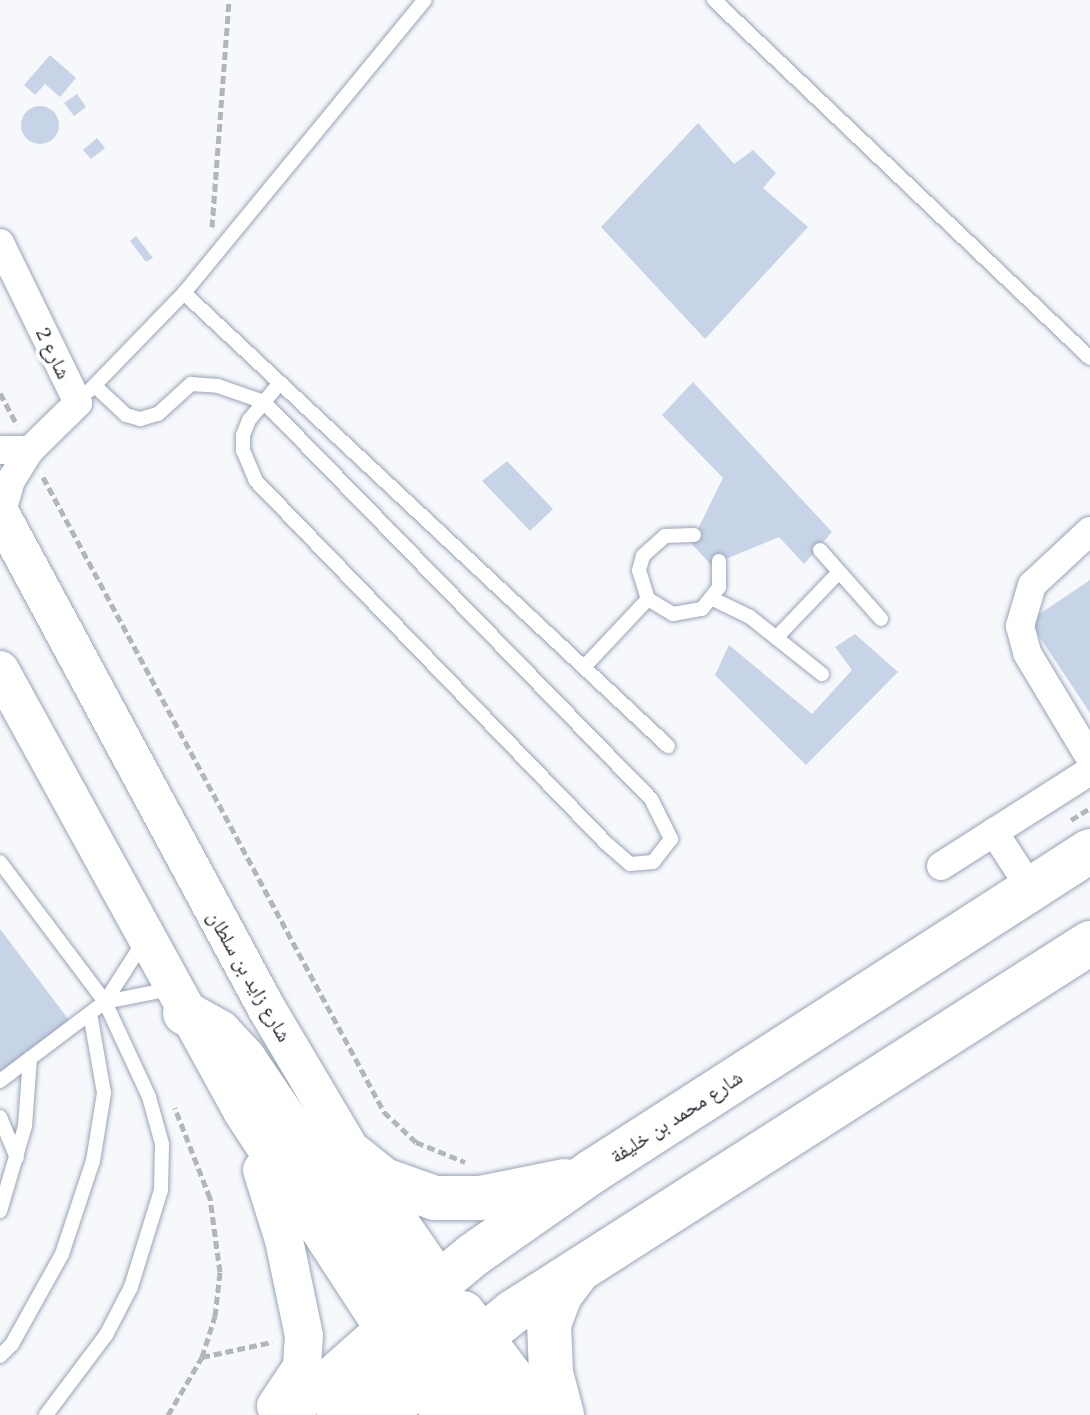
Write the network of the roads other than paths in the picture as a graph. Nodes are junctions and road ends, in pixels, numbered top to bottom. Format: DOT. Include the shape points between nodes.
graph roads {
  1 [pos="425,0"];
  2 [pos="714,0"];
  3 [pos="0,243"];
  4 [pos="184,293"];
  5 [pos="1090,358"];
  6 [pos="280,383"];
  7 [pos="86,394"];
  8 [pos="264,402"];
  9 [pos="0,450"];
  10 [pos="30,450"];
  11 [pos="0,514"];
  12 [pos="1090,531"];
  13 [pos="694,535"];
  14 [pos="820,550"];
  15 [pos="719,561"];
  16 [pos="839,572"];
  17 [pos="648,599"];
  18 [pos="713,599"];
  19 [pos="881,619"];
  20 [pos="776,638"];
  21 [pos="585,666"];
  22 [pos="0,670"];
  23 [pos="822,674"];
  24 [pos="668,746"];
  25 [pos="1090,758"];
  26 [pos="1090,771"];
  27 [pos="994,832"];
  28 [pos="1090,851"];
  29 [pos="0,862"];
  30 [pos="941,866"];
  31 [pos="1031,889"];
  32 [pos="145,939"];
  33 [pos="1090,943"];
  34 [pos="179,1001"];
  35 [pos="105,1002"];
  36 [pos="90,1014"];
  37 [pos="30,1058"];
  38 [pos="0,1081"];
  39 [pos="718,1089"];
  40 [pos="242,1111"];
  41 [pos="0,1117"];
  42 [pos="354,1156"];
  43 [pos="17,1159"];
  44 [pos="593,1171"];
  45 [pos="0,1211"];
  46 [pos="581,1269"];
  47 [pos="432,1338"];
  48 [pos="0,1356"];
  49 [pos="46,1415"];
  50 [pos="270,1415"];
  51 [pos="287,1415"];
  52 [pos="339,1415"];
  53 [pos="386,1415"];
  54 [pos="496,1415"];
  55 [pos="540,1415"];
  56 [pos="562,1415"];
  1 -- 4 [label="lane"];
  2 -- 5 [label="lane"];
  3 -- 7 [label="street, شارع 2"];
  4 -- 6 [label="lane"];
  4 -- 7 [label="lane"];
  6 -- 8 [label="lane"];
  6 -- 21 [label="lane"];
  7 -- 8 [label="lane" via="140,419 158,414 191,384 218,386"];
  7 -- 10 [label="street, شارع 2"];
  8 -- 8 [label="lane" via="243,435 243,451 256,481 604,841 630,864 653,862 671,839 651,799"];
  9 -- 10 [label="street"];
  10 -- 11 [label="street, شارع 2" via="11,480"];
  11 -- 42 [label="main road, شارع زايد بن سلطان" via="214,914"];
  12 -- 25 [label="street" via="1032,585 1020,626 1027,653"];
  13 -- 17 [label="lane" via="679,533 652,544 639,570"];
  14 -- 16 [label="lane"];
  15 -- 18 [label="lane" via="721,574"];
  16 -- 19 [label="lane"];
  16 -- 20 [label="lane"];
  17 -- 18 [label="lane" via="673,614 702,609"];
  17 -- 21 [label="lane"];
  18 -- 20 [label="lane"];
  20 -- 23 [label="lane"];
  21 -- 24 [label="lane"];
  22 -- 32 [label="main road, شارع زايد بن سلطان"];
  26 -- 27 [label="street"];
  27 -- 30 [label="street"];
  27 -- 31 [label="street"];
  28 -- 31 [label="highway, شارع محمد بن خليفة"];
  29 -- 35 [label="lane"];
  31 -- 39 [label="highway, شارع محمد بن خليفة"];
  32 -- 34 [label="main road, شارع زايد بن سلطان"];
  32 -- 35 [label="lane"];
  33 -- 46 [label="highway, شارع محمد بن خليفة"];
  34 -- 35 [label="lane"];
  34 -- 40 [label="main road, شارع زايد بن سلطان"];
  34 -- 47 [label="highway" via="244,1059"];
  35 -- 36 [label="lane"];
  35 -- 49 [label="lane" via="157,1121 161,1190 125,1299 76,1380"];
  36 -- 37 [label="lane"];
  36 -- 48 [label="lane" via="104,1093 93,1161 62,1254 19,1333"];
  37 -- 38 [label="lane"];
  37 -- 43 [label="lane" via="28,1109"];
  39 -- 44 [label="highway, شارع محمد بن خليفة"];
  39 -- 47 [label="highway" via="685,1133"];
  40 -- 47 [label="main road, شارع زايد بن سلطان"];
  40 -- 50 [label="main road" via="284,1240 304,1336 302,1367"];
  41 -- 43 [label="lane"];
  42 -- 44 [label="highway" via="401,1188 449,1199 538,1189"];
  42 -- 47 [label="main road, شارع زايد بن سلطان"];
  43 -- 45 [label="lane"];
  44 -- 47 [label="highway, شارع محمد بن خليفة"];
  46 -- 47 [label="highway, شارع محمد بن خليفة"];
  46 -- 56 [label="highway" via="560,1295 549,1324 551,1373"];
  47 -- 51 [label="main road, شارع محمد بن خليفة"];
  47 -- 52 [label="highway"];
  47 -- 53 [label="main road, شارع محمد بن خليفة"];
  47 -- 54 [label="highway"];
  47 -- 55 [label="highway, شارع زايد بن سلطان"];
}
